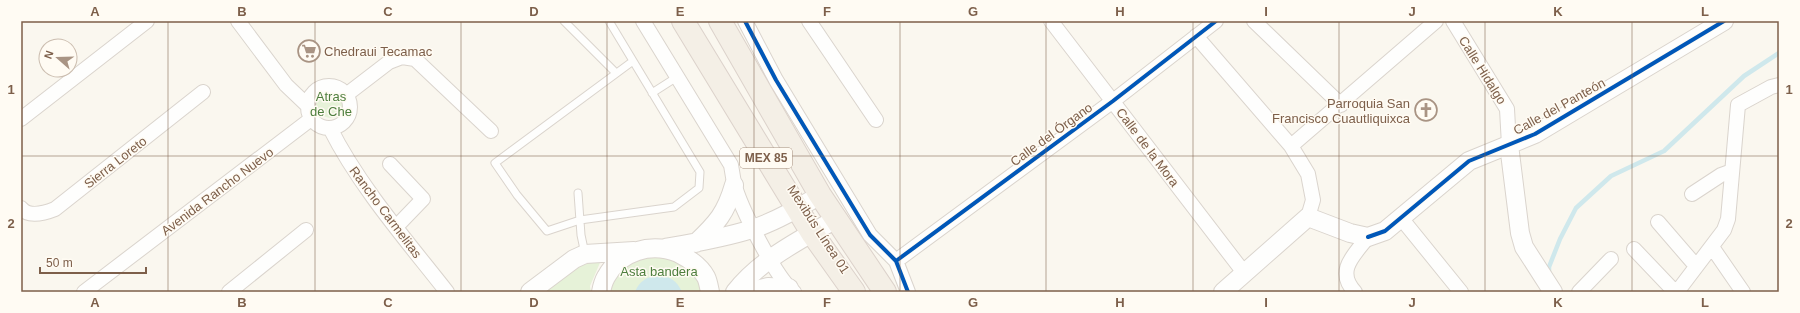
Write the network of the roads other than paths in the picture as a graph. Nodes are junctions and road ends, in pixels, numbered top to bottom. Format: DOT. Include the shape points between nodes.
graph roads {
  1 [pos="147,21"];
  2 [pos="238,21"];
  3 [pos="564,21"];
  4 [pos="608,21"];
  5 [pos="643,21"];
  6 [pos="683,21"];
  7 [pos="713,21"];
  8 [pos="720,21"];
  9 [pos="745,21"];
  10 [pos="810,21"];
  11 [pos="1051,21"];
  12 [pos="1216,21"];
  13 [pos="1254,21"];
  14 [pos="1436,21"];
  15 [pos="1453,21"];
  16 [pos="1724,21"];
  17 [pos="1196,36"];
  18 [pos="633,61"];
  19 [pos="616,73"];
  20 [pos="677,77"];
  21 [pos="761,85"];
  22 [pos="1779,85"];
  23 [pos="203,92"];
  24 [pos="652,93"];
  25 [pos="346,95"];
  26 [pos="1113,101"];
  27 [pos="1341,104"];
  28 [pos="307,105"];
  29 [pos="750,116"];
  30 [pos="21,119"];
  31 [pos="311,119"];
  32 [pos="876,120"];
  33 [pos="330,128"];
  34 [pos="491,131"];
  35 [pos="1509,145"];
  36 [pos="1291,146"];
  37 [pos="390,164"];
  38 [pos="1732,171"];
  39 [pos="838,183"];
  40 [pos="734,185"];
  41 [pos="578,193"];
  42 [pos="1692,194"];
  43 [pos="810,202"];
  44 [pos="21,208"];
  45 [pos="1308,217"];
  46 [pos="1400,218"];
  47 [pos="580,220"];
  48 [pos="1658,222"];
  49 [pos="827,226"];
  50 [pos="396,227"];
  51 [pos="753,229"];
  52 [pos="306,230"];
  53 [pos="1368,237"];
  54 [pos="695,243"];
  55 [pos="1712,247"];
  56 [pos="665,248"];
  57 [pos="1634,249"];
  58 [pos="636,251"];
  59 [pos="585,254"];
  60 [pos="769,258"];
  61 [pos="1612,259"];
  62 [pos="896,261"];
  63 [pos="1696,266"];
  64 [pos="1245,274"];
  65 [pos="846,286"];
  66 [pos="792,290"];
  67 [pos="84,292"];
  68 [pos="229,292"];
  69 [pos="447,292"];
  70 [pos="530,292"];
  71 [pos="601,292"];
  72 [pos="710,292"];
  73 [pos="735,292"];
  74 [pos="748,292"];
  75 [pos="860,292"];
  76 [pos="885,292"];
  77 [pos="908,292"];
  78 [pos="1223,292"];
  79 [pos="1355,292"];
  80 [pos="1461,292"];
  81 [pos="1553,292"];
  82 [pos="1579,292"];
  83 [pos="1676,292"];
  84 [pos="1743,292"];
  1 -- 30 [label="street"];
  2 -- 28 [label="street" via="286,85"];
  3 -- 19 [label="lane"];
  4 -- 18 [label="lane"];
  5 -- 20 [label="street"];
  6 -- 43 [label="main road, MEX 85" via="758,147"];
  7 -- 21 [label="lane"];
  8 -- 21 [label="main road, MEX 85"];
  9 -- 21 [label="street"];
  10 -- 32 [label="street"];
  11 -- 26 [label="street, Calle de la Mora"];
  12 -- 17 [label="street, Calle del Órgano"];
  13 -- 27 [label="street"];
  14 -- 27 [label="street"];
  15 -- 35 [label="street, Calle Hidalgo" via="1507,109"];
  16 -- 35 [label="street, Calle del Panteón" via="1535,134"];
  17 -- 26 [label="street, Calle del Órgano"];
  17 -- 36 [label="street"];
  18 -- 19 [label="lane"];
  18 -- 24 [label="lane"];
  19 -- 47 [label="lane" via="496,163 517,195 547,231"];
  20 -- 24 [label="lane"];
  20 -- 40 [label="street" via="731,165"];
  21 -- 39 [label="street"];
  21 -- 43 [label="main road, MEX 85"];
  22 -- 38 [label="street" via="1738,105"];
  23 -- 44 [label="street, Sierra Loreto" via="55,209 39,214"];
  24 -- 47 [label="lane" via="700,172 699,188 674,207"];
  25 -- 28 [label="street" via="338,88 328,85 318,88 311,95"];
  25 -- 33 [label="street" via="350,103 349,112 338,126"];
  25 -- 34 [label="street" via="389,62 402,58 415,59"];
  26 -- 62 [label="street, Calle del Órgano"];
  26 -- 64 [label="street, Calle de la Mora"];
  27 -- 36 [label="street"];
  28 -- 31 [label="street"];
  29 -- 43 [label="lane, Mexibús Línea 01"];
  31 -- 33 [label="street" via="319,126"];
  31 -- 67 [label="street, Avenida Rancho Nuevo"];
  33 -- 50 [label="street, Rancho Carmelitas" via="342,153"];
  35 -- 46 [label="street, Calle del Panteón" via="1469,161"];
  35 -- 81 [label="street" via="1524,247"];
  36 -- 45 [label="street" via="1308,174 1313,200"];
  37 -- 50 [label="street" via="423,199"];
  38 -- 42 [label="street" via="1721,175"];
  38 -- 55 [label="street" via="1728,219"];
  39 -- 43 [label="street"];
  39 -- 49 [label="street"];
  40 -- 51 [label="street"];
  40 -- 54 [label="street" via="729,203 717,223"];
  41 -- 47 [label="lane"];
  43 -- 49 [label="main road, MEX 85"];
  43 -- 51 [label="street"];
  45 -- 53 [label="street"];
  45 -- 64 [label="street"];
  46 -- 53 [label="street, Calle del Panteón" via="1385,231"];
  46 -- 80 [label="street"];
  47 -- 59 [label="lane"];
  48 -- 63 [label="street"];
  49 -- 60 [label="street"];
  49 -- 62 [label="street" via="870,235"];
  49 -- 65 [label="main road, MEX 85"];
  49 -- 75 [label="lane, Mexibús Línea 01"];
  49 -- 76 [label="main road, MEX 85"];
  50 -- 69 [label="street, Rancho Carmelitas"];
  51 -- 54 [label="street"];
  51 -- 60 [label="street"];
  52 -- 68 [label="street"];
  53 -- 79 [label="street" via="1348,264 1345,275 1348,285"];
  54 -- 56 [label="street"];
  55 -- 63 [label="street"];
  55 -- 84 [label="street"];
  56 -- 58 [label="street"];
  56 -- 72 [label="street" via="689,258 706,277"];
  57 -- 83 [label="street"];
  58 -- 59 [label="street"];
  58 -- 71 [label="street" via="619,261 606,277"];
  59 -- 70 [label="street" via="574,259"];
  60 -- 66 [label="street"];
  60 -- 73 [label="street" via="752,272"];
  61 -- 82 [label="street"];
  62 -- 77 [label="street"];
  63 -- 83 [label="street"];
  64 -- 78 [label="street"];
  66 -- 74 [label="street" via="768,287"];
}
